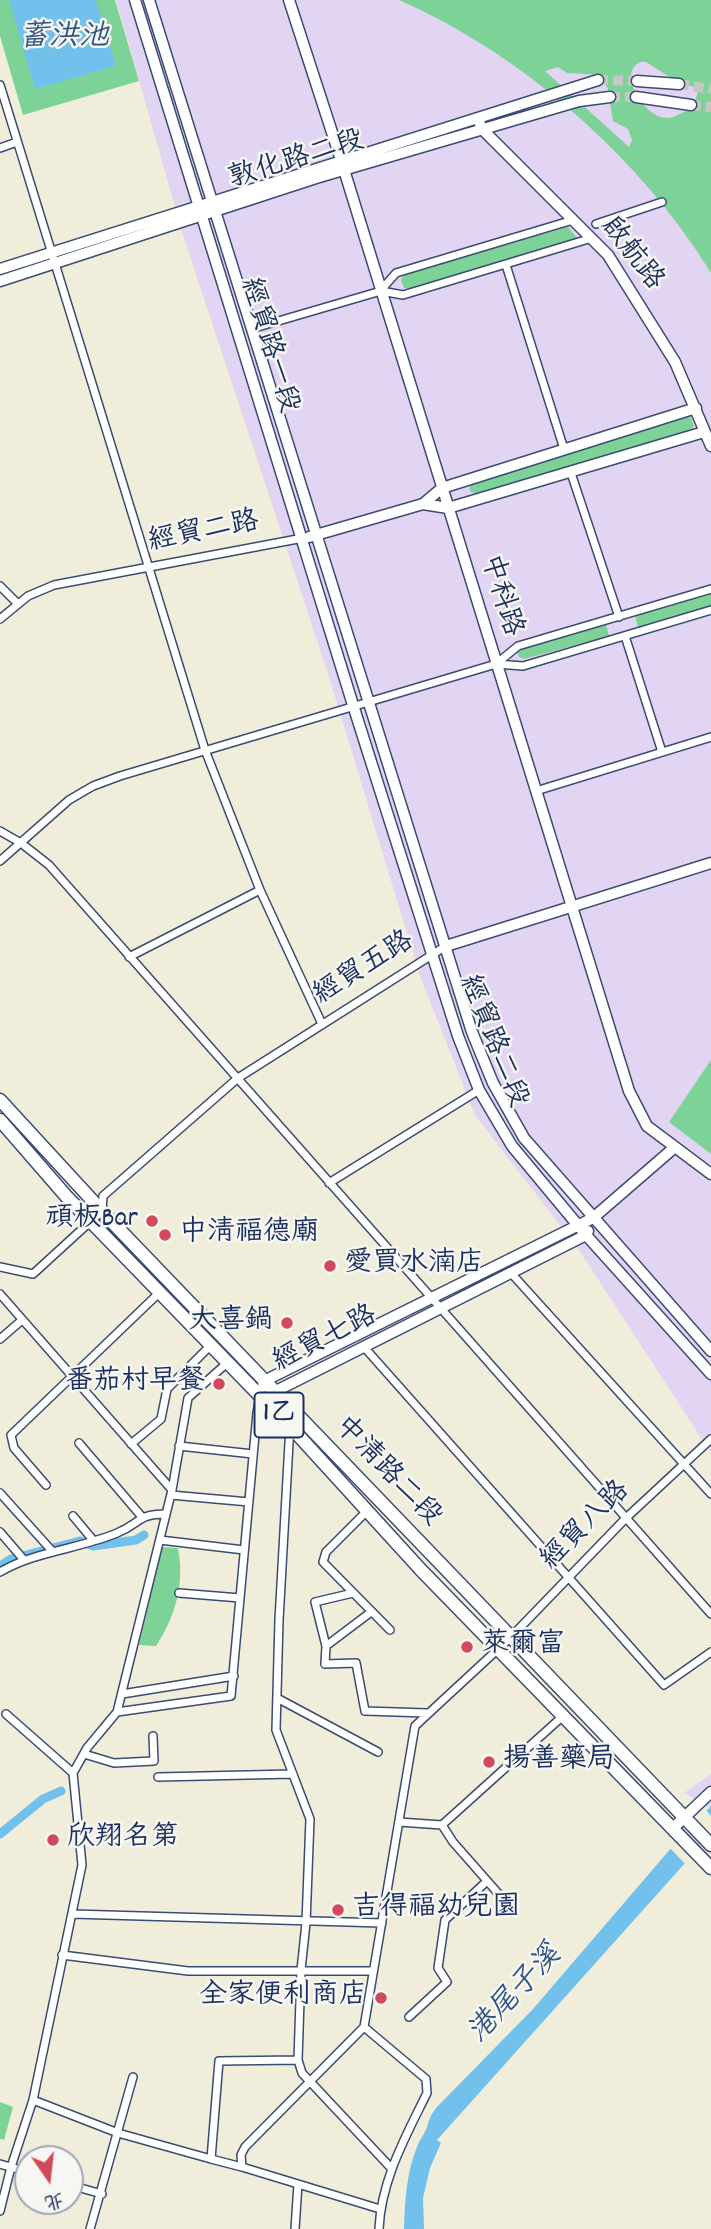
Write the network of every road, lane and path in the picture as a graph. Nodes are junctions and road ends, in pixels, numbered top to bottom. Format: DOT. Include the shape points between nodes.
graph roads {
  1 [pos="135,0"];
  2 [pos="149,0"];
  3 [pos="289,0"];
  4 [pos="598,80"];
  5 [pos="637,81"];
  6 [pos="679,84"];
  7 [pos="0,85"];
  8 [pos="610,97"];
  9 [pos="636,97"];
  10 [pos="691,105"];
  11 [pos="480,123"];
  12 [pos="18,142"];
  13 [pos="0,148"];
  14 [pos="343,165"];
  15 [pos="662,202"];
  16 [pos="213,206"];
  17 [pos="201,210"];
  18 [pos="573,220"];
  19 [pos="596,224"];
  20 [pos="592,238"];
  21 [pos="52,258"];
  22 [pos="506,265"];
  23 [pos="0,269"];
  24 [pos="0,281"];
  25 [pos="381,291"];
  26 [pos="251,329"];
  27 [pos="696,408"];
  28 [pos="705,432"];
  29 [pos="711,446"];
  30 [pos="564,449"];
  31 [pos="570,473"];
  32 [pos="442,488"];
  33 [pos="422,504"];
  34 [pos="448,508"];
  35 [pos="316,535"];
  36 [pos="303,538"];
  37 [pos="148,568"];
  38 [pos="0,586"];
  39 [pos="711,589"];
  40 [pos="18,604"];
  41 [pos="711,610"];
  42 [pos="619,617"];
  43 [pos="0,620"];
  44 [pos="625,636"];
  45 [pos="496,664"];
  46 [pos="367,701"];
  47 [pos="353,705"];
  48 [pos="711,737"];
  49 [pos="205,750"];
  50 [pos="662,751"];
  51 [pos="536,791"];
  52 [pos="0,831"];
  53 [pos="21,843"];
  54 [pos="0,862"];
  55 [pos="711,863"];
  56 [pos="260,890"];
  57 [pos="572,906"];
  58 [pos="446,946"];
  59 [pos="432,955"];
  60 [pos="129,957"];
  61 [pos="322,1024"];
  62 [pos="238,1078"];
  63 [pos="480,1090"];
  64 [pos="2,1105"];
  65 [pos="0,1120"];
  66 [pos="675,1147"];
  67 [pos="711,1174"];
  68 [pos="329,1183"];
  69 [pos="102,1211"];
  70 [pos="593,1218"];
  71 [pos="90,1221"];
  72 [pos="578,1226"];
  73 [pos="586,1235"];
  74 [pos="0,1267"];
  75 [pos="511,1273"];
  76 [pos="159,1293"];
  77 [pos="0,1294"];
  78 [pos="432,1298"];
  79 [pos="441,1309"];
  80 [pos="22,1320"];
  81 [pos="0,1339"];
  82 [pos="211,1345"];
  83 [pos="364,1348"];
  84 [pos="710,1349"];
  85 [pos="227,1363"];
  86 [pos="711,1374"];
  87 [pos="71,1377"];
  88 [pos="264,1381"];
  89 [pos="275,1393"];
  90 [pos="261,1396"];
  91 [pos="296,1413"];
  92 [pos="290,1427"];
  93 [pos="711,1439"];
  94 [pos="79,1443"];
  95 [pos="131,1444"];
  96 [pos="180,1446"];
  97 [pos="253,1454"];
  98 [pos="684,1463"];
  99 [pos="46,1485"];
  100 [pos="172,1492"];
  101 [pos="0,1493"];
  102 [pos="711,1494"];
  103 [pos="249,1502"];
  104 [pos="368,1510"];
  105 [pos="166,1514"];
  106 [pos="73,1516"];
  107 [pos="142,1517"];
  108 [pos="626,1518"];
  109 [pos="0,1532"];
  110 [pos="93,1540"];
  111 [pos="160,1541"];
  112 [pos="244,1550"];
  113 [pos="53,1552"];
  114 [pos="24,1560"];
  115 [pos="0,1572"];
  116 [pos="568,1577"];
  117 [pos="179,1593"];
  118 [pos="353,1593"];
  119 [pos="240,1598"];
  120 [pos="371,1612"];
  121 [pos="711,1614"];
  122 [pos="390,1630"];
  123 [pos="510,1638"];
  124 [pos="326,1646"];
  125 [pos="498,1649"];
  126 [pos="711,1652"];
  127 [pos="234,1676"];
  128 [pos="122,1694"];
  129 [pos="277,1698"];
  130 [pos="117,1712"];
  131 [pos="428,1713"];
  132 [pos="6,1714"];
  133 [pos="563,1716"];
  134 [pos="153,1736"];
  135 [pos="377,1752"];
  136 [pos="84,1754"];
  137 [pos="73,1773"];
  138 [pos="293,1774"];
  139 [pos="158,1777"];
  140 [pos="711,1792"];
  141 [pos="684,1815"];
  142 [pos="399,1822"];
  143 [pos="442,1825"];
  144 [pos="672,1829"];
  145 [pos="711,1845"];
  146 [pos="707,1864"];
  147 [pos="486,1882"];
  148 [pos="504,1900"];
  149 [pos="72,1914"];
  150 [pos="306,1923"];
  151 [pos="382,1923"];
  152 [pos="62,1955"];
  153 [pos="300,1970"];
  154 [pos="373,1971"];
  155 [pos="409,2017"];
  156 [pos="364,2027"];
  157 [pos="298,2060"];
  158 [pos="133,2077"];
  159 [pos="309,2081"];
  160 [pos="33,2100"];
  161 [pos="118,2133"];
  162 [pos="211,2159"];
  163 [pos="0,2164"];
  164 [pos="11,2167"];
  165 [pos="242,2167"];
  166 [pos="14,2168"];
  167 [pos="392,2169"];
  168 [pos="298,2184"];
  169 [pos="84,2189"];
  170 [pos="102,2194"];
  171 [pos="380,2209"];
  172 [pos="0,2211"];
  173 [pos="90,2229"];
  174 [pos="295,2229"];
  175 [pos="379,2229"];
  1 -- 17 [label="street, 經貿路一段"];
  2 -- 16 [label="street, 經貿路一段"];
  3 -- 14 [label="street, 中科路"];
  4 -- 11 [label="street, 敦化路二段"];
  5 -- 6 [label="street"];
  7 -- 12 [label="street"];
  8 -- 11 [label="street, 敦化路二段"];
  9 -- 10 [label="street"];
  11 -- 14 [label="street, 敦化路二段"];
  11 -- 18 [label="street, 啟航路"];
  12 -- 13 [label="street"];
  12 -- 21 [label="street"];
  14 -- 16 [label="street, 敦化路二段"];
  14 -- 25 [label="street, 中科路"];
  15 -- 19 [label="street"];
  16 -- 17 [label="street, 敦化路二段"];
  16 -- 26 [label="street, 經貿路一段"];
  17 -- 21 [label="street, 敦化路二段"];
  17 -- 36 [label="street, 經貿路一段"];
  18 -- 20 [label="street, 啟航路"];
  18 -- 25 [label="street" via="396,273"];
  20 -- 22 [label="street"];
  20 -- 27 [label="street, 啟航路" via="649,317"];
  21 -- 23 [label="street, 敦化路二段"];
  21 -- 24 [label="street, 敦化路二段"];
  21 -- 37 [label="street"];
  22 -- 25 [label="street" via="403,295"];
  22 -- 30 [label="street"];
  25 -- 26 [label="street"];
  25 -- 32 [label="street, 中科路"];
  26 -- 35 [label="street, 經貿路一段"];
  27 -- 28 [label="street, 啟航路"];
  27 -- 30 [label="street, 經貿二路"];
  28 -- 29 [label="street, 啟航路"];
  28 -- 31 [label="street, 經貿二路"];
  30 -- 32 [label="street, 經貿二路"];
  31 -- 34 [label="street, 經貿二路"];
  31 -- 42 [label="street"];
  32 -- 33 [label="street, 經貿二路"];
  32 -- 34 [label="street, 中科路"];
  33 -- 34 [label="street, 經貿二路"];
  33 -- 35 [label="street, 經貿二路"];
  34 -- 45 [label="street, 中科路"];
  35 -- 36 [label="street, 經貿二路"];
  35 -- 46 [label="street, 經貿路一段"];
  36 -- 37 [label="street, 經貿二路"];
  36 -- 47 [label="street, 經貿路一段"];
  37 -- 40 [label="street, 經貿二路" via="54,585"];
  37 -- 49 [label="street"];
  38 -- 40 [label="street"];
  39 -- 42 [label="street"];
  40 -- 43 [label="street, 經貿二路"];
  41 -- 44 [label="street"];
  42 -- 45 [label="street" via="518,646"];
  44 -- 45 [label="street" via="523,666"];
  44 -- 50 [label="street"];
  45 -- 46 [label="street"];
  45 -- 51 [label="street, 中科路"];
  46 -- 47 [label="street"];
  46 -- 58 [label="street, 經貿路二段"];
  47 -- 49 [label="street"];
  47 -- 59 [label="street, 經貿路二段"];
  48 -- 50 [label="street"];
  49 -- 53 [label="street" via="93,786 69,800"];
  49 -- 56 [label="street"];
  50 -- 51 [label="street"];
  51 -- 57 [label="street, 中科路"];
  52 -- 53 [label="street"];
  53 -- 54 [label="street"];
  53 -- 60 [label="street" via="49,865"];
  55 -- 57 [label="street, 經貿五路"];
  56 -- 60 [label="street"];
  56 -- 61 [label="street"];
  57 -- 58 [label="street, 經貿五路"];
  57 -- 66 [label="street, 中科路" via="629,1091 647,1126"];
  58 -- 59 [label="street, 經貿五路"];
  58 -- 70 [label="street, 經貿路二段" via="493,1083 524,1138"];
  59 -- 61 [label="street, 經貿五路"];
  59 -- 63 [label="street, 經貿路二段"];
  60 -- 62 [label="street"];
  61 -- 62 [label="street, 經貿五路"];
  62 -- 68 [label="street"];
  62 -- 69 [label="street, 經貿五路" via="103,1196"];
  63 -- 68 [label="street"];
  63 -- 72 [label="street, 經貿路二段" via="512,1146"];
  64 -- 69 [label="main road, 中清路二段 / 1乙"];
  65 -- 71 [label="main road, 中清路二段 / 1乙"];
  66 -- 67 [label="street, 中科路"];
  66 -- 70 [label="street, 經貿七路"];
  68 -- 78 [label="street"];
  69 -- 71 [label="street"];
  69 -- 88 [label="main road, 中清路二段 / 1乙"];
  70 -- 72 [label="street, 經貿七路"];
  70 -- 73 [label="street, 經貿七路"];
  70 -- 84 [label="street, 經貿路二段"];
  71 -- 74 [label="street" via="33,1273"];
  71 -- 76 [label="main road, 中清路二段 / 1乙"];
  72 -- 73 [label="street, 經貿路二段"];
  72 -- 78 [label="street, 經貿七路"];
  73 -- 75 [label="street, 經貿七路"];
  73 -- 86 [label="street, 經貿路二段"];
  75 -- 79 [label="street, 經貿七路"];
  75 -- 98 [label="street"];
  76 -- 82 [label="main road, 中清路二段 / 1乙"];
  76 -- 87 [label="street"];
  77 -- 80 [label="street"];
  78 -- 79 [label="street"];
  78 -- 88 [label="street, 經貿七路"];
  79 -- 83 [label="street, 經貿七路"];
  79 -- 108 [label="street"];
  80 -- 81 [label="street"];
  80 -- 87 [label="street"];
  82 -- 85 [label="main road, 中清路二段 / 1乙"];
  82 -- 95 [label="street" via="167,1389 161,1419"];
  83 -- 89 [label="street, 經貿七路"];
  83 -- 116 [label="street"];
  85 -- 90 [label="main road, 中清路二段 / 1乙"];
  85 -- 96 [label="street" via="188,1398"];
  87 -- 95 [label="street"];
  87 -- 99 [label="street" via="11,1435 14,1448"];
  88 -- 89 [label="main road, 中清路二段 / 1乙"];
  88 -- 90 [label="street, 經貿七路"];
  89 -- 90 [label="street, 經貿七路"];
  89 -- 91 [label="main road, 中清路二段 / 1乙"];
  90 -- 92 [label="main road, 中清路二段 / 1乙"];
  90 -- 97 [label="street"];
  91 -- 92 [label="street"];
  91 -- 123 [label="main road, 中清路二段 / 1乙"];
  92 -- 104 [label="main road, 中清路二段 / 1乙"];
  92 -- 129 [label="street"];
  93 -- 98 [label="street, 經貿八路"];
  94 -- 107 [label="street"];
  95 -- 100 [label="street"];
  96 -- 97 [label="street"];
  96 -- 100 [label="street"];
  97 -- 103 [label="street"];
  98 -- 102 [label="street"];
  98 -- 108 [label="street, 經貿八路"];
  100 -- 103 [label="street"];
  100 -- 105 [label="street"];
  101 -- 113 [label="street"];
  103 -- 112 [label="street"];
  104 -- 118 [label="street" via="326,1552 323,1562"];
  104 -- 125 [label="main road, 中清路二段 / 1乙"];
  105 -- 107 [label="street"];
  105 -- 111 [label="street"];
  106 -- 110 [label="street"];
  107 -- 110 [label="street" via="119,1532"];
  108 -- 116 [label="street, 經貿八路"];
  108 -- 121 [label="street"];
  109 -- 114 [label="street"];
  110 -- 113 [label="street"];
  111 -- 112 [label="street"];
  111 -- 128 [label="street"];
  112 -- 119 [label="street"];
  113 -- 114 [label="street"];
  114 -- 115 [label="street"];
  116 -- 123 [label="street, 經貿八路"];
  116 -- 126 [label="street" via="664,1685"];
  117 -- 119 [label="street"];
  118 -- 120 [label="street"];
  118 -- 124 [label="street" via="315,1602"];
  119 -- 127 [label="street"];
  120 -- 122 [label="street"];
  120 -- 124 [label="street"];
  123 -- 125 [label="street, 經貿八路"];
  123 -- 141 [label="main road, 中清路二段 / 1乙"];
  124 -- 131 [label="street" via="325,1664 356,1663 365,1711"];
  125 -- 131 [label="street, 經貿八路"];
  125 -- 133 [label="main road, 中清路二段 / 1乙"];
  127 -- 128 [label="street"];
  127 -- 130 [label="street" via="231,1696"];
  128 -- 130 [label="street"];
  129 -- 135 [label="street"];
  129 -- 138 [label="street" via="276,1730"];
  130 -- 136 [label="street"];
  131 -- 142 [label="street, 經貿八路" via="415,1726"];
  132 -- 137 [label="street"];
  133 -- 143 [label="street"];
  133 -- 144 [label="main road, 中清路二段 / 1乙"];
  134 -- 136 [label="street" via="154,1761 114,1763"];
  136 -- 137 [label="street"];
  137 -- 149 [label="street" via="82,1865"];
  138 -- 139 [label="street"];
  138 -- 150 [label="street" via="310,1819"];
  140 -- 141 [label="street"];
  141 -- 144 [label="street"];
  141 -- 145 [label="main road, 1乙"];
  142 -- 143 [label="street"];
  142 -- 151 [label="street, 經貿八路"];
  143 -- 147 [label="street"];
  144 -- 146 [label="main road, 1乙"];
  147 -- 148 [label="street"];
  147 -- 155 [label="street" via="444,1920 438,1968 447,1982"];
  149 -- 150 [label="street"];
  149 -- 152 [label="street"];
  150 -- 151 [label="street"];
  150 -- 153 [label="street"];
  151 -- 154 [label="street, 經貿八路"];
  152 -- 153 [label="street" via="188,1971"];
  152 -- 160 [label="street"];
  153 -- 154 [label="street"];
  153 -- 157 [label="street"];
  154 -- 156 [label="street, 經貿八路"];
  156 -- 159 [label="street"];
  156 -- 167 [label="street" via="426,2079 427,2093"];
  157 -- 159 [label="street"];
  157 -- 162 [label="street" via="219,2061"];
  158 -- 161 [label="street"];
  159 -- 165 [label="street" via="246,2147"];
  159 -- 167 [label="street"];
  160 -- 161 [label="street"];
  160 -- 164 [label="street"];
  161 -- 162 [label="street"];
  161 -- 170 [label="street"];
  162 -- 165 [label="street"];
  163 -- 164 [label="street"];
  164 -- 166 [label="street"];
  164 -- 172 [label="street"];
  165 -- 168 [label="street"];
  167 -- 171 [label="street"];
  168 -- 171 [label="street"];
  168 -- 174 [label="street"];
  169 -- 170 [label="street"];
  170 -- 173 [label="street"];
  171 -- 175 [label="street"];
}
